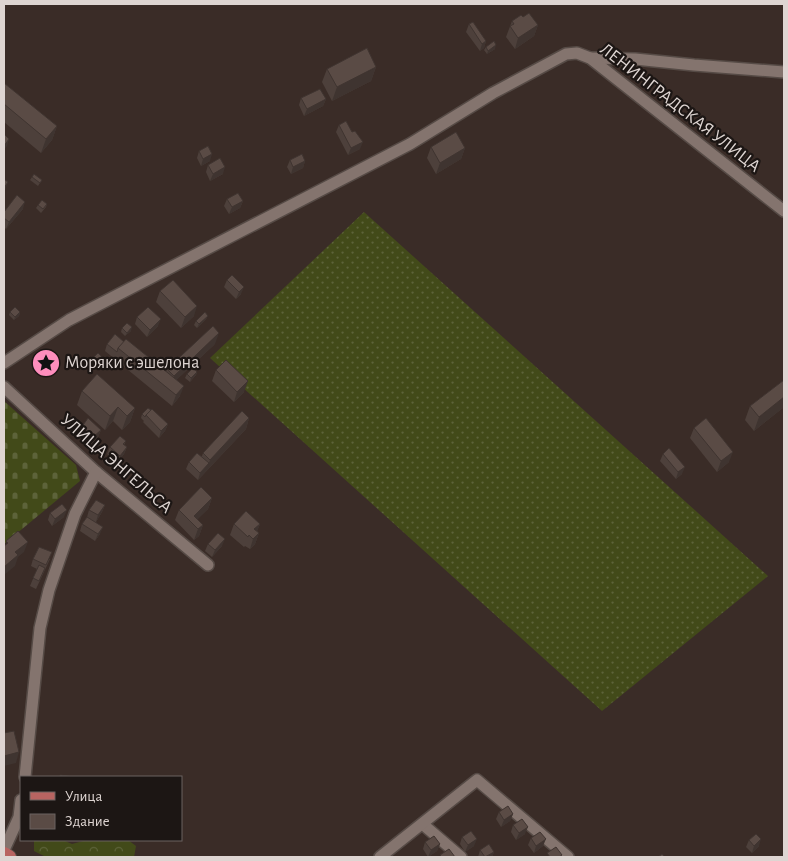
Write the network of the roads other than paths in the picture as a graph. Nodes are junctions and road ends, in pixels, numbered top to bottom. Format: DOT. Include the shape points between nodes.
graph roads {
  1 [pos="590,58"];
  2 [pos="784,72"];
  3 [pos="784,210"];
  4 [pos="4,363"];
  5 [pos="4,387"];
  6 [pos="96,472"];
  7 [pos="208,565"];
  8 [pos="25,776"];
  9 [pos="20,808"];
  10 [pos="426,827"];
  11 [pos="4,850"];
  12 [pos="4,854"];
  13 [pos="9,857"];
  14 [pos="380,857"];
  15 [pos="460,857"];
  16 [pos="568,857"];
  1 -- 2 [label="street"];
  1 -- 3 [label="street, ЛЕНИНГРАДСКАЯ УЛИЦА"];
  1 -- 4 [label="street, ЛЕНИНГРАДСКАЯ УЛИЦА" via="577,53 566,54 493,93 410,144 69,320"];
  5 -- 6 [label="street, УЛИЦА ЭНГЕЛЬСА"];
  6 -- 7 [label="street, УЛИЦА ЭНГЕЛЬСА"];
  6 -- 8 [label="street" via="75,514 40,628"];
  9 -- 11 [label="street"];
  10 -- 15 [label="street"];
  12 -- 13 [label="main road"];
  14 -- 16 [label="street" via="477,780"];
}
